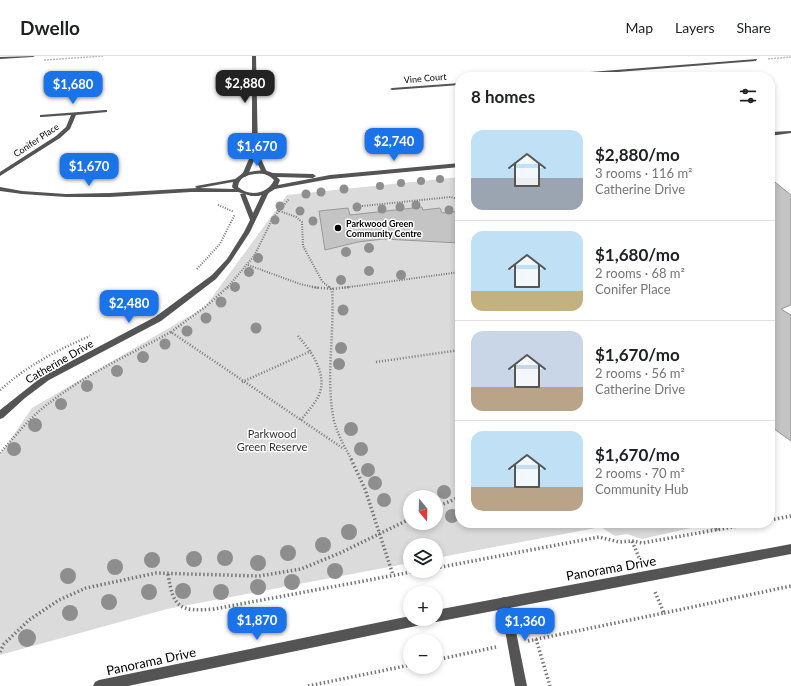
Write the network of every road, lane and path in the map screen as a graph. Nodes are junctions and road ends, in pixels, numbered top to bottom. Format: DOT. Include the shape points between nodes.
graph roads {
  1 [pos="34,56"];
  2 [pos="104,56"];
  3 [pos="254,56"];
  4 [pos="0,58"];
  5 [pos="791,58"];
  6 [pos="37,60"];
  7 [pos="756,60"];
  8 [pos="604,72"];
  9 [pos="455,84"];
  10 [pos="392,89"];
  11 [pos="105,111"];
  12 [pos="74,114"];
  13 [pos="42,116"];
  14 [pos="791,132"];
  15 [pos="775,134"];
  16 [pos="255,152"];
  17 [pos="455,165"];
  18 [pos="264,172"];
  19 [pos="0,174"];
  20 [pos="245,175"];
  21 [pos="272,175"];
  22 [pos="330,177"];
  23 [pos="237,180"];
  24 [pos="274,187"];
  25 [pos="0,190"];
  26 [pos="178,190"];
  27 [pos="210,191"];
  28 [pos="240,192"];
  29 [pos="266,192"];
  30 [pos="455,198"];
  31 [pos="362,206"];
  32 [pos="259,210"];
  33 [pos="278,210"];
  34 [pos="252,219"];
  35 [pos="248,265"];
  36 [pos="194,272"];
  37 [pos="455,273"];
  38 [pos="332,289"];
  39 [pos="171,332"];
  40 [pos="96,333"];
  41 [pos="298,336"];
  42 [pos="311,350"];
  43 [pos="455,351"];
  44 [pos="376,362"];
  45 [pos="242,382"];
  46 [pos="0,390"];
  47 [pos="0,415"];
  48 [pos="301,420"];
  49 [pos="345,450"];
  50 [pos="0,453"];
  51 [pos="455,499"];
  52 [pos="443,503"];
  53 [pos="791,516"];
  54 [pos="775,519"];
  55 [pos="403,523"];
  56 [pos="714,528"];
  57 [pos="729,528"];
  58 [pos="718,530"];
  59 [pos="379,535"];
  60 [pos="632,541"];
  61 [pos="791,548"];
  62 [pos="403,573"];
  63 [pos="168,574"];
  64 [pos="393,575"];
  65 [pos="791,586"];
  66 [pos="505,602"];
  67 [pos="664,613"];
  68 [pos="443,615"];
  69 [pos="403,623"];
  70 [pos="536,639"];
  71 [pos="0,652"];
  72 [pos="403,666"];
  73 [pos="99,686"];
  74 [pos="308,686"];
  75 [pos="521,686"];
  76 [pos="550,686"];
  1 -- 4 [label="street"];
  2 -- 6 [label="path"];
  3 -- 16 [label="street" via="252,69"];
  5 -- 7 [label="path"];
  7 -- 8 [label="street"];
  9 -- 10 [label="street, Vine Court"];
  11 -- 12 [label="street, Conifer Place"];
  12 -- 13 [label="street, Conifer Place"];
  12 -- 19 [label="street, Conifer Place" via="68,128 58,137"];
  14 -- 15 [label="street"];
  16 -- 18 [label="street"];
  16 -- 20 [label="street"];
  17 -- 22 [label="street"];
  18 -- 20 [label="street"];
  18 -- 21 [label="street"];
  20 -- 23 [label="street"];
  21 -- 22 [label="street"];
  21 -- 24 [label="street" via="276,180"];
  22 -- 24 [label="street"];
  23 -- 26 [label="street"];
  23 -- 28 [label="street" via="235,187"];
  24 -- 29 [label="street"];
  25 -- 26 [label="street" via="88,196"];
  26 -- 27 [label="street"];
  27 -- 28 [label="street"];
  27 -- 36 [label="path" via="208,200 236,212 226,236"];
  28 -- 29 [label="street" via="254,195"];
  28 -- 34 [label="street"];
  29 -- 32 [label="street, Catherine Drive"];
  30 -- 31 [label="path"];
  32 -- 33 [label="path"];
  32 -- 34 [label="street, Catherine Drive"];
  33 -- 35 [label="path" via="264,240"];
  33 -- 38 [label="path" via="302,222 303,246 322,281"];
  34 -- 47 [label="street, Catherine Drive" via="229,260 189,298 158,319 46,378"];
  35 -- 38 [label="path" via="318,289"];
  35 -- 39 [label="path" via="216,299"];
  37 -- 38 [label="path"];
  38 -- 49 [label="path" via="332,414"];
  39 -- 45 [label="path"];
  39 -- 50 [label="path" via="92,375 52,401 29,420"];
  40 -- 46 [label="path" via="32,366"];
  41 -- 42 [label="path"];
  42 -- 45 [label="path"];
  42 -- 48 [label="path" via="320,371 320,393"];
  43 -- 44 [label="path"];
  45 -- 48 [label="path"];
  48 -- 49 [label="path"];
  49 -- 59 [label="path" via="360,477"];
  51 -- 52 [label="path"];
  53 -- 54 [label="path"];
  55 -- 59 [label="path"];
  56 -- 58 [label="path"];
  57 -- 58 [label="path"];
  58 -- 60 [label="path" via="642,544"];
  59 -- 63 [label="path" via="301,569 259,576"];
  59 -- 64 [label="path"];
  61 -- 66 [label="street, Panorama Drive"];
  62 -- 64 [label="path"];
  63 -- 64 [label="path" via="174,600 181,609 190,611 214,609"];
  63 -- 71 [label="path" via="156,573 86,588 59,600 29,620 4,644"];
  65 -- 67 [label="path"];
  66 -- 68 [label="street, Panorama Drive"];
  66 -- 75 [label="street"];
  69 -- 73 [label="street, Panorama Drive"];
  70 -- 76 [label="path"];
  72 -- 74 [label="path"];
}
